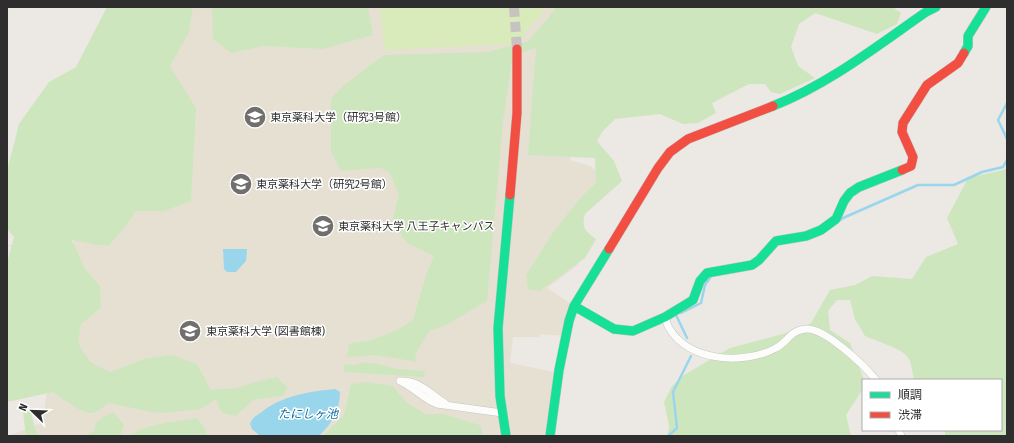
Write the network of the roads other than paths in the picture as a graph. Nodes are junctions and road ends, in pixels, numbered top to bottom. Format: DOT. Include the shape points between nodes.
graph roads {
  1 [pos="936,7"];
  2 [pos="986,7"];
  3 [pos="517,49"];
  4 [pos="574,306"];
  5 [pos="665,316"];
  6 [pos="875,379"];
  7 [pos="447,406"];
  8 [pos="502,413"];
  9 [pos="506,436"];
  10 [pos="550,436"];
  1 -- 4 [label="street" via="831,77 788,100 688,139 670,152"];
  2 -- 5 [label="street" via="968,36 968,46 958,63 927,85 904,123 902,132 913,157 911,166 850,193 836,219 821,230 806,236 776,241 752,265 707,273 700,281 693,300"];
  3 -- 8 [label="street" via="517,112 498,328"];
  4 -- 5 [label="street" via="614,329 633,331"];
  4 -- 10 [label="street" via="564,340"];
  5 -- 6 [label="street" via="669,328 694,351 733,359 757,356 778,348 794,332 807,328 817,330 847,351"];
  7 -- 7 [label="street" via="429,401 400,381 424,387"];
  7 -- 8 [label="street"];
  8 -- 9 [label="street"];
}
